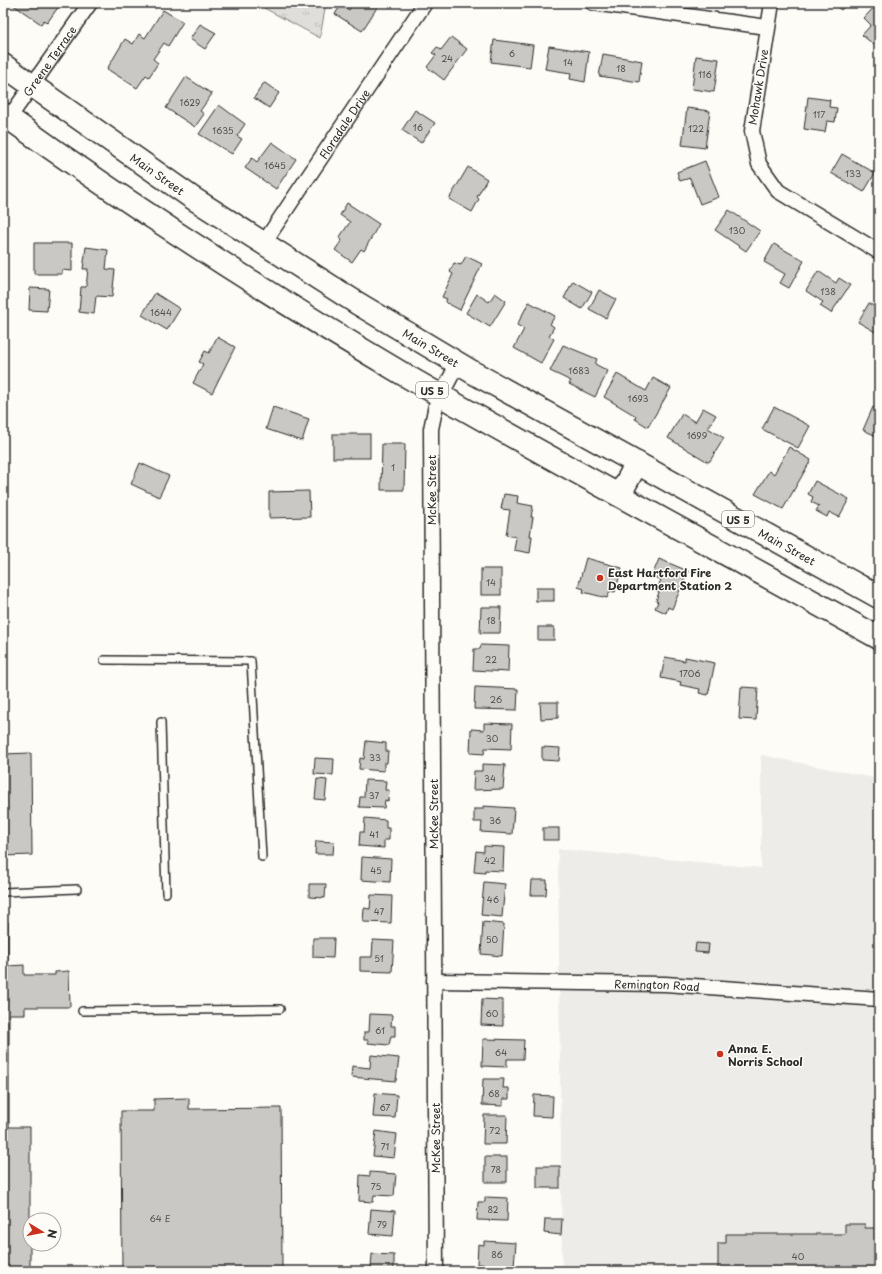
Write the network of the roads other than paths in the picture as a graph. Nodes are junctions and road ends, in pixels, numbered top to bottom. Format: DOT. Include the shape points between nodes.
graph roads {
  1 [pos="90,3"];
  2 [pos="425,3"];
  3 [pos="593,3"];
  4 [pos="772,3"];
  5 [pos="767,27"];
  6 [pos="3,65"];
  7 [pos="32,86"];
  8 [pos="6,116"];
  9 [pos="263,244"];
  10 [pos="879,252"];
  11 [pos="458,363"];
  12 [pos="440,395"];
  13 [pos="637,463"];
  14 [pos="620,494"];
  15 [pos="879,598"];
  16 [pos="879,638"];
  17 [pos="104,660"];
  18 [pos="161,722"];
  19 [pos="262,857"];
  20 [pos="77,889"];
  21 [pos="3,892"];
  22 [pos="166,893"];
  23 [pos="434,981"];
  24 [pos="879,999"];
  25 [pos="280,1009"];
  26 [pos="82,1011"];
  27 [pos="436,1271"];
  1 -- 7 [label="street, Greene Terrace"];
  2 -- 9 [label="street, Floradale Drive"];
  3 -- 5 [label="street"];
  4 -- 5 [label="street, Mohawk Drive"];
  5 -- 10 [label="street, Mohawk Drive" via="752,132 759,164 778,191"];
  6 -- 7 [label="highway, Main Street / US 5"];
  7 -- 8 [label="street, Greene Terrace"];
  7 -- 9 [label="highway, Main Street / US 5"];
  8 -- 12 [label="highway, US 5" via="239,273"];
  9 -- 11 [label="highway, Main Street / US 5"];
  11 -- 12 [label="street, McKee Street"];
  11 -- 13 [label="highway, Main Street / US 5"];
  12 -- 14 [label="highway, US 5"];
  12 -- 23 [label="street, McKee Street" via="434,408 431,429"];
  13 -- 14 [label="highway"];
  13 -- 15 [label="highway, Main Street / US 5"];
  14 -- 16 [label="highway, US 5"];
  17 -- 19 [label="lane" via="251,661"];
  18 -- 22 [label="lane"];
  20 -- 21 [label="lane"];
  23 -- 24 [label="street, Remington Road" via="665,984"];
  23 -- 27 [label="street, McKee Street"];
  25 -- 26 [label="lane"];
}
